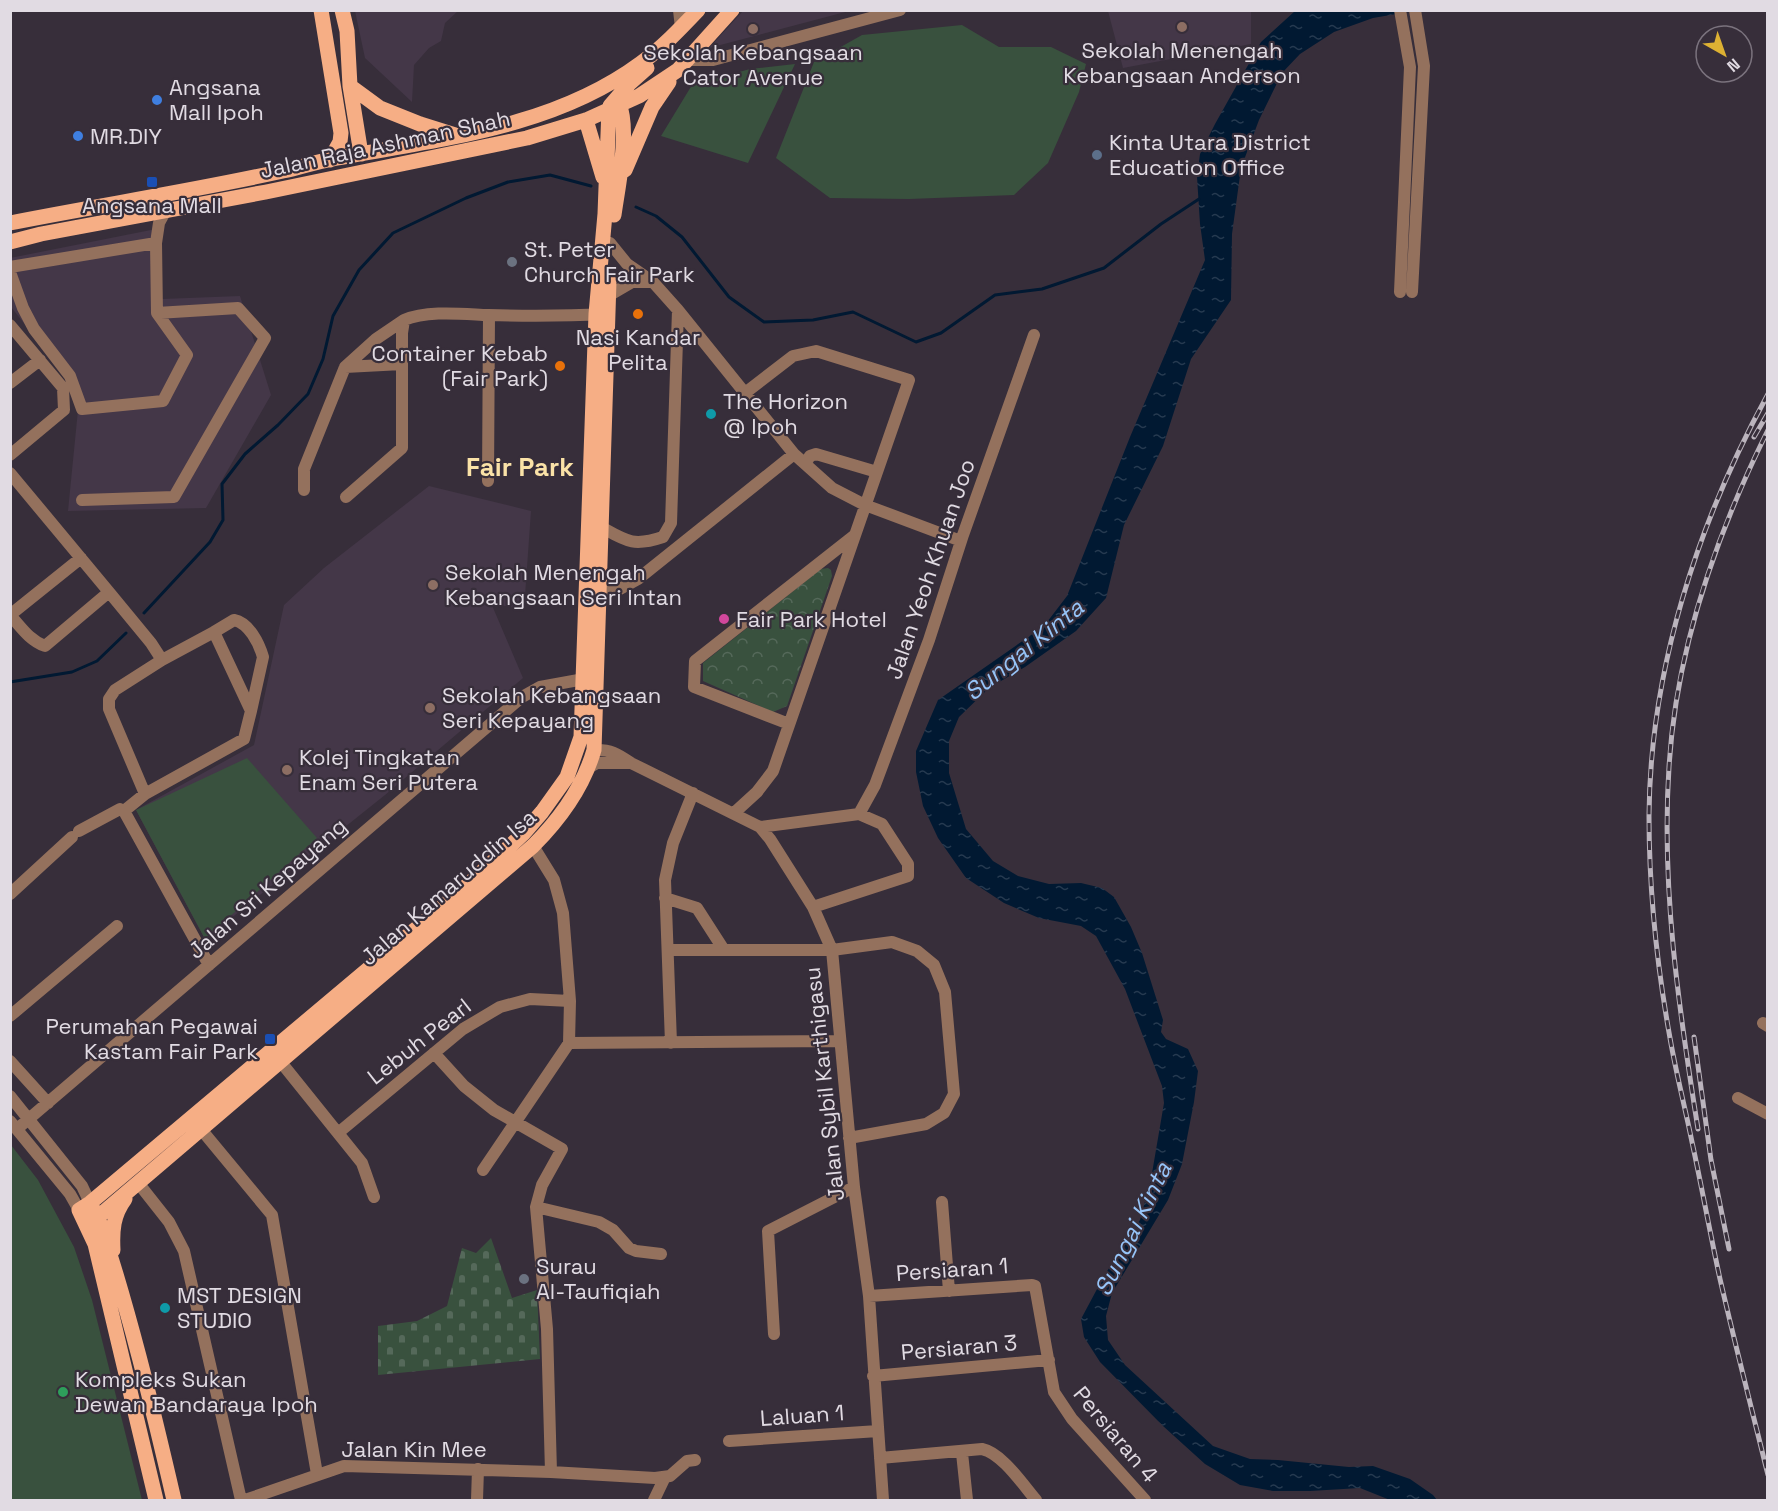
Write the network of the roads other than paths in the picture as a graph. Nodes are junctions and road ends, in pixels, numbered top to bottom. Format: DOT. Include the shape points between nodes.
graph roads {
  1 [pos="321,10"];
  2 [pos="342,10"];
  3 [pos="679,10"];
  4 [pos="698,10"];
  5 [pos="732,10"];
  6 [pos="900,10"];
  7 [pos="1400,10"];
  8 [pos="1415,10"];
  9 [pos="681,28"];
  10 [pos="668,42"];
  11 [pos="683,65"];
  12 [pos="350,86"];
  13 [pos="614,104"];
  14 [pos="586,120"];
  15 [pos="481,132"];
  16 [pos="457,135"];
  17 [pos="361,154"];
  18 [pos="330,159"];
  19 [pos="612,190"];
  20 [pos="266,192"];
  21 [pos="165,212"];
  22 [pos="18,221"];
  23 [pos="41,234"];
  24 [pos="10,242"];
  25 [pos="156,243"];
  26 [pos="610,243"];
  27 [pos="10,267"];
  28 [pos="10,272"];
  29 [pos="653,282"];
  30 [pos="608,296"];
  31 [pos="678,310"];
  32 [pos="157,313"];
  33 [pos="602,314"];
  34 [pos="489,315"];
  35 [pos="404,320"];
  36 [pos="10,325"];
  37 [pos="1034,335"];
  38 [pos="40,360"];
  39 [pos="402,364"];
  40 [pos="345,367"];
  41 [pos="10,383"];
  42 [pos="745,393"];
  43 [pos="794,454"];
  44 [pos="10,455"];
  45 [pos="805,464"];
  46 [pos="877,472"];
  47 [pos="12,477"];
  48 [pos="488,481"];
  49 [pos="304,490"];
  50 [pos="346,497"];
  51 [pos="82,500"];
  52 [pos="865,505"];
  53 [pos="601,527"];
  54 [pos="855,535"];
  55 [pos="961,541"];
  56 [pos="81,558"];
  57 [pos="599,591"];
  58 [pos="110,592"];
  59 [pos="10,615"];
  60 [pos="214,632"];
  61 [pos="162,660"];
  62 [pos="590,678"];
  63 [pos="251,711"];
  64 [pos="789,724"];
  65 [pos="594,750"];
  66 [pos="631,763"];
  67 [pos="588,768"];
  68 [pos="567,777"];
  69 [pos="693,793"];
  70 [pos="145,794"];
  71 [pos="124,811"];
  72 [pos="542,812"];
  73 [pos="734,813"];
  74 [pos="859,814"];
  75 [pos="760,827"];
  76 [pos="533,846"];
  77 [pos="10,894"];
  78 [pos="665,898"];
  79 [pos="813,907"];
  80 [pos="117,926"];
  81 [pos="668,950"];
  82 [pos="724,950"];
  83 [pos="832,950"];
  84 [pos="209,965"];
  85 [pos="570,1000"];
  86 [pos="10,1016"];
  87 [pos="840,1041"];
  88 [pos="569,1043"];
  89 [pos="671,1043"];
  90 [pos="434,1053"];
  91 [pos="10,1061"];
  92 [pos="280,1061"];
  93 [pos="10,1096"];
  94 [pos="1738,1098"];
  95 [pos="48,1103"];
  96 [pos="1767,1114"];
  97 [pos="30,1118"];
  98 [pos="515,1123"];
  99 [pos="14,1125"];
  100 [pos="200,1128"];
  101 [pos="338,1133"];
  102 [pos="849,1138"];
  103 [pos="483,1170"];
  104 [pos="150,1171"];
  105 [pos="139,1184"];
  106 [pos="854,1187"];
  107 [pos="374,1197"];
  108 [pos="942,1202"];
  109 [pos="536,1207"];
  110 [pos="88,1213"];
  111 [pos="661,1254"];
  112 [pos="117,1276"];
  113 [pos="1036,1289"];
  114 [pos="949,1291"];
  115 [pos="869,1296"];
  116 [pos="774,1334"];
  117 [pos="1049,1360"];
  118 [pos="873,1376"];
  119 [pos="147,1384"];
  120 [pos="139,1427"];
  121 [pos="878,1431"];
  122 [pos="729,1441"];
  123 [pos="962,1452"];
  124 [pos="880,1458"];
  125 [pos="694,1460"];
  126 [pos="478,1469"];
  127 [pos="551,1472"];
  128 [pos="317,1474"];
  129 [pos="150,1476"];
  130 [pos="665,1477"];
  131 [pos="156,1500"];
  132 [pos="164,1500"];
  133 [pos="174,1500"];
  134 [pos="241,1500"];
  135 [pos="245,1500"];
  136 [pos="477,1500"];
  137 [pos="654,1500"];
  138 [pos="883,1500"];
  139 [pos="967,1500"];
  140 [pos="1036,1500"];
  141 [pos="1145,1500"];
  1 -- 18 [label="main road" via="341,133"];
  2 -- 12 [label="main road"];
  3 -- 9 [label="street"];
  4 -- 9 [label="main road, Jalan Raja Ashman Shah"];
  5 -- 11 [label="main road, Jalan Raja Ashman Shah"];
  6 -- 11 [label="street"];
  7 -- 8 [label="street" via="1410,67 1406,292 1424,66"];
  9 -- 10 [label="main road, Jalan Raja Ashman Shah"];
  10 -- 13 [label="main road"];
  10 -- 15 [label="main road, Jalan Raja Ashman Shah" via="640,64 573,101"];
  11 -- 13 [label="main road, Jalan Raja Ashman Shah" via="652,88"];
  11 -- 19 [label="main road" via="652,107"];
  12 -- 16 [label="main road" via="380,108"];
  12 -- 17 [label="main road"];
  13 -- 14 [label="main road, Jalan Raja Ashman Shah"];
  13 -- 15 [label="main road" via="596,100 579,109 514,128"];
  13 -- 19 [label="main road, Jalan Kamaruddin Isa" via="622,118 623,139"];
  14 -- 19 [label="main road"];
  14 -- 20 [label="main road, Jalan Raja Ashman Shah" via="527,138"];
  15 -- 16 [label="main road, Jalan Raja Ashman Shah"];
  16 -- 17 [label="main road, Jalan Raja Ashman Shah"];
  17 -- 18 [label="main road, Jalan Raja Ashman Shah"];
  17 -- 20 [label="main road" via="347,164 291,177"];
  18 -- 22 [label="main road, Jalan Raja Ashman Shah"];
  19 -- 26 [label="main road, Jalan Kamaruddin Isa"];
  19 -- 33 [label="main road, Jalan Kamaruddin Isa"];
  20 -- 21 [label="main road, Jalan Raja Ashman Shah"];
  21 -- 23 [label="main road, Jalan Raja Ashman Shah"];
  21 -- 25 [label="street"];
  22 -- 23 [label="main road"];
  23 -- 24 [label="main road, Jalan Raja Ashman Shah"];
  25 -- 27 [label="street"];
  25 -- 32 [label="street"];
  26 -- 29 [label="street" via="627,264"];
  26 -- 30 [label="main road, Jalan Kamaruddin Isa"];
  28 -- 32 [label="street" via="34,330 70,376 82,409 163,401 187,355"];
  29 -- 30 [label="street" via="632,282"];
  29 -- 31 [label="street"];
  30 -- 33 [label="main road, Jalan Kamaruddin Isa"];
  31 -- 42 [label="street"];
  31 -- 53 [label="street" via="670,523 663,537 644,543 626,541"];
  32 -- 51 [label="street" via="238,308 265,338 174,497"];
  33 -- 34 [label="street"];
  33 -- 53 [label="main road, Jalan Kamaruddin Isa"];
  33 -- 62 [label="main road, Jalan Kamaruddin Isa"];
  34 -- 35 [label="street" via="413,316"];
  34 -- 48 [label="street"];
  35 -- 39 [label="street"];
  35 -- 40 [label="street"];
  36 -- 38 [label="street"];
  37 -- 55 [label="street, Jalan Yeoh Khuan Joo"];
  38 -- 41 [label="street"];
  38 -- 44 [label="street" via="63,388 64,410"];
  39 -- 40 [label="street"];
  39 -- 50 [label="street" via="402,448"];
  40 -- 49 [label="street" via="304,469"];
  42 -- 43 [label="street"];
  42 -- 46 [label="street" via="793,356 816,351 909,380"];
  43 -- 45 [label="street"];
  43 -- 57 [label="street" via="638,579 618,590"];
  45 -- 46 [label="street" via="816,454"];
  45 -- 52 [label="street" via="832,488"];
  46 -- 52 [label="street"];
  47 -- 56 [label="street"];
  52 -- 54 [label="street"];
  52 -- 55 [label="street"];
  53 -- 57 [label="main road, Jalan Kamaruddin Isa"];
  54 -- 64 [label="street"];
  54 -- 64 [label="street" via="695,661 694,687"];
  55 -- 74 [label="street, Jalan Yeoh Khuan Joo" via="875,785"];
  56 -- 58 [label="street"];
  56 -- 59 [label="street"];
  57 -- 62 [label="main road, Jalan Kamaruddin Isa"];
  58 -- 59 [label="street" via="45,646 36,643"];
  58 -- 61 [label="street"];
  60 -- 61 [label="street"];
  60 -- 63 [label="street"];
  60 -- 63 [label="street" via="234,620 240,621 261,650 263,657"];
  61 -- 70 [label="street" via="115,690 109,699 109,709"];
  62 -- 65 [label="main road, Jalan Kamaruddin Isa"];
  62 -- 68 [label="main road, Jalan Kamaruddin Isa" via="581,737"];
  62 -- 84 [label="street, Jalan Sri Kepayang" via="540,687 522,697"];
  63 -- 70 [label="street" via="244,739"];
  64 -- 73 [label="street" via="773,771"];
  65 -- 66 [label="street, Jalan Sybil Karthigasu" via="607,749"];
  65 -- 67 [label="main road, Jalan Kamaruddin Isa"];
  65 -- 68 [label="main road" via="584,755 576,773"];
  66 -- 67 [label="street, Jalan Sybil Karthigasu" via="597,763"];
  66 -- 69 [label="street, Jalan Sybil Karthigasu"];
  67 -- 76 [label="main road, Jalan Kamaruddin Isa" via="554,825"];
  68 -- 72 [label="main road, Jalan Kamaruddin Isa"];
  69 -- 73 [label="street, Jalan Sybil Karthigasu"];
  69 -- 78 [label="street" via="673,843 664,880"];
  70 -- 71 [label="street"];
  71 -- 77 [label="street" via="120,809 75,834"];
  71 -- 84 [label="street"];
  72 -- 76 [label="main road"];
  72 -- 110 [label="main road, Jalan Kamaruddin Isa" via="461,891"];
  73 -- 75 [label="street, Jalan Sybil Karthigasu"];
  74 -- 75 [label="street"];
  74 -- 79 [label="street" via="882,825 908,864 908,876"];
  75 -- 79 [label="street, Jalan Sybil Karthigasu"];
  76 -- 85 [label="street" via="554,880 563,913"];
  76 -- 92 [label="main road, Jalan Kamaruddin Isa"];
  78 -- 81 [label="street"];
  78 -- 82 [label="street" via="697,908"];
  79 -- 83 [label="street, Jalan Sybil Karthigasu"];
  80 -- 86 [label="street"];
  81 -- 82 [label="street"];
  81 -- 89 [label="street"];
  82 -- 83 [label="street"];
  83 -- 87 [label="street, Jalan Sybil Karthigasu"];
  83 -- 102 [label="street" via="892,942 917,951 934,965 945,992 954,1094 944,1113 926,1124"];
  84 -- 95 [label="street, Jalan Sri Kepayang"];
  85 -- 88 [label="street"];
  85 -- 90 [label="street, Lebuh Pearl" via="530,999 500,1007 463,1029"];
  87 -- 89 [label="street"];
  87 -- 102 [label="street, Jalan Sybil Karthigasu"];
  88 -- 89 [label="street"];
  88 -- 98 [label="street"];
  90 -- 98 [label="street" via="464,1086"];
  90 -- 101 [label="street, Lebuh Pearl"];
  91 -- 95 [label="street"];
  92 -- 100 [label="main road, Jalan Kamaruddin Isa"];
  92 -- 101 [label="street"];
  93 -- 97 [label="street"];
  94 -- 96 [label="street"];
  95 -- 97 [label="street, Jalan Sri Kepayang"];
  97 -- 99 [label="street, Jalan Sri Kepayang"];
  97 -- 110 [label="street" via="82,1186"];
  98 -- 103 [label="street"];
  98 -- 109 [label="street" via="562,1149 542,1185"];
  99 -- 110 [label="street"];
  100 -- 104 [label="main road, Jalan Kamaruddin Isa"];
  100 -- 128 [label="street" via="272,1215"];
  101 -- 107 [label="street" via="362,1162"];
  102 -- 106 [label="street, Jalan Sybil Karthigasu"];
  104 -- 105 [label="main road"];
  104 -- 110 [label="main road, Jalan Kamaruddin Isa"];
  105 -- 112 [label="main road" via="113,1221"];
  105 -- 134 [label="street" via="184,1251"];
  106 -- 115 [label="street, Jalan Sybil Karthigasu"];
  106 -- 116 [label="street" via="768,1231"];
  108 -- 114 [label="street"];
  109 -- 111 [label="street" via="599,1222 613,1230 629,1248"];
  109 -- 127 [label="street" via="547,1329"];
  110 -- 112 [label="main road"];
  110 -- 120 [label="main road"];
  112 -- 119 [label="main road"];
  113 -- 114 [label="street, Persiaran 1" via="1032,1285"];
  113 -- 117 [label="street, Persiaran 4"];
  114 -- 115 [label="street, Persiaran 1"];
  115 -- 118 [label="street, Jalan Sybil Karthigasu"];
  117 -- 118 [label="street, Persiaran 3"];
  117 -- 141 [label="street, Persiaran 4" via="1053,1392 1062,1406"];
  118 -- 121 [label="street, Jalan Sybil Karthigasu"];
  119 -- 120 [label="main road"];
  119 -- 133 [label="main road"];
  120 -- 129 [label="main road"];
  121 -- 122 [label="street, Laluan 1"];
  121 -- 124 [label="street, Jalan Sybil Karthigasu"];
  123 -- 124 [label="street"];
  123 -- 139 [label="street"];
  123 -- 140 [label="street" via="991,1451"];
  124 -- 138 [label="street, Jalan Sybil Karthigasu"];
  125 -- 130 [label="street"];
  126 -- 127 [label="street, Jalan Kin Mee"];
  126 -- 128 [label="street, Jalan Kin Mee" via="344,1466"];
  126 -- 136 [label="street"];
  127 -- 130 [label="street, Jalan Kin Mee"];
  128 -- 135 [label="street, Jalan Kin Mee"];
  129 -- 131 [label="main road"];
  129 -- 132 [label="main road" via="156,1478"];
  130 -- 137 [label="street"];
}
